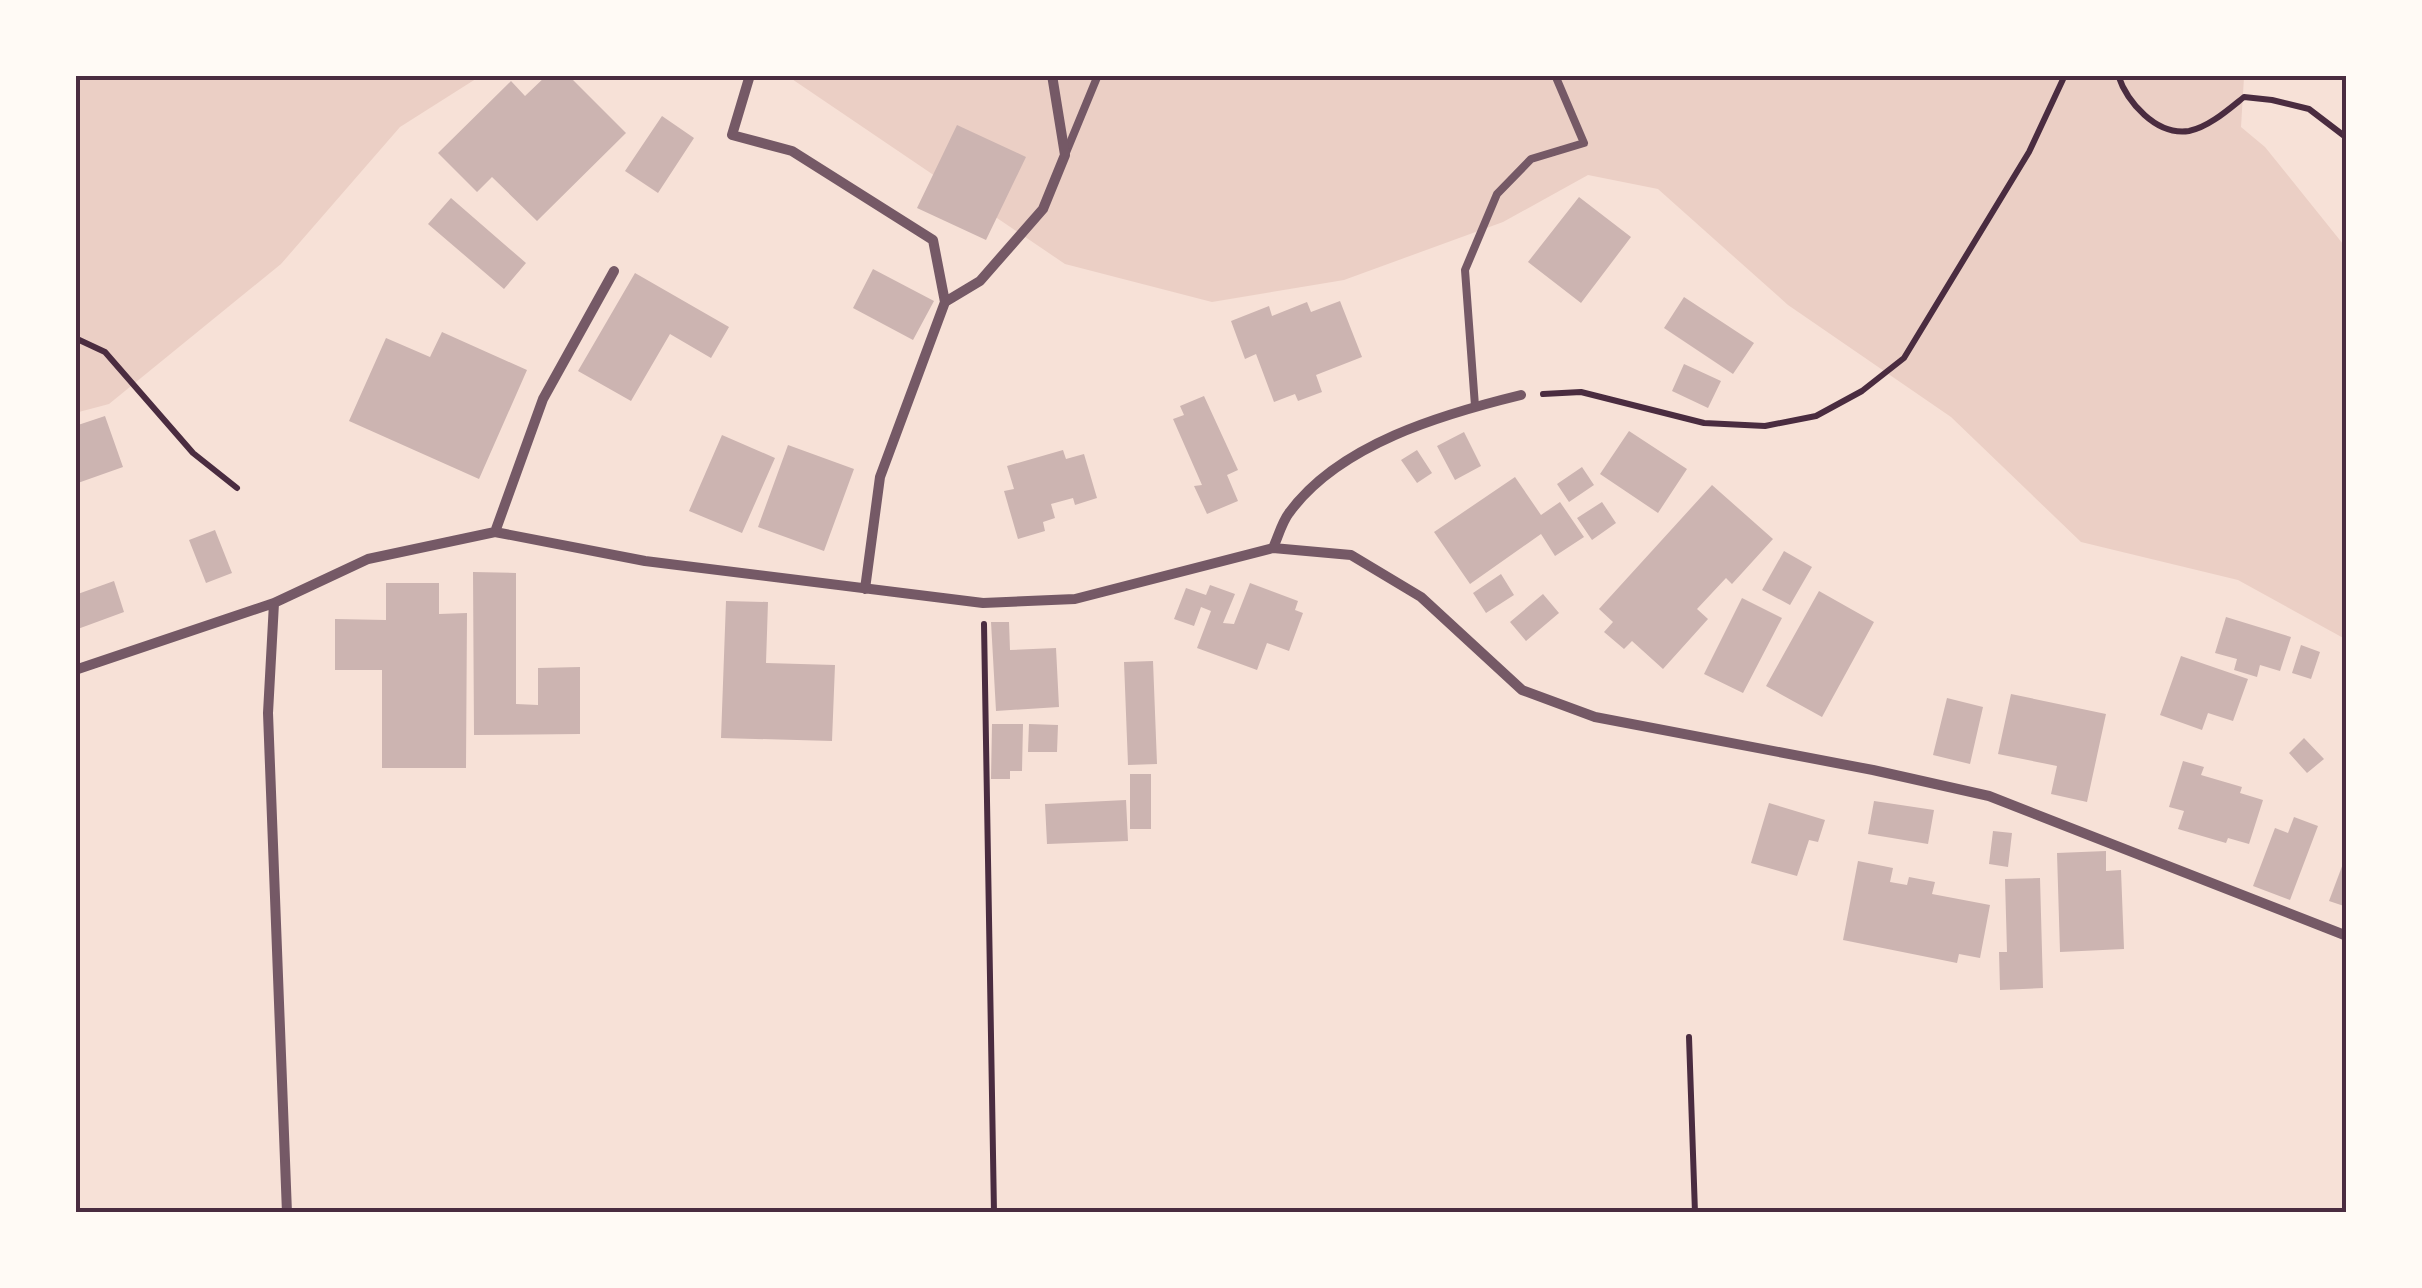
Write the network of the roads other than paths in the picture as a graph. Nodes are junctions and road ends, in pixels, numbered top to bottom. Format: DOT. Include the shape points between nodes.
graph roads {
  1 [pos="750,75"];
  2 [pos="1052,75"];
  3 [pos="1098,75"];
  4 [pos="1555,75"];
  5 [pos="1065,156"];
  6 [pos="614,271"];
  7 [pos="944,302"];
  8 [pos="1521,394"];
  9 [pos="1474,406"];
  10 [pos="494,532"];
  11 [pos="1273,548"];
  12 [pos="865,589"];
  13 [pos="274,602"];
  14 [pos="75,670"];
  15 [pos="2347,936"];
  16 [pos="287,1213"];
  1 -- 7 [label="street" via="732,135 792,151 933,240"];
  2 -- 5 [label="street"];
  3 -- 5 [label="lane"];
  4 -- 9 [label="lane" via="1584,143 1532,159 1490,210 1465,270"];
  5 -- 7 [label="street" via="1044,208 980,282"];
  6 -- 10 [label="street" via="543,399"];
  7 -- 12 [label="street" via="880,476"];
  8 -- 9 [label="street"];
  9 -- 11 [label="street" via="1381,440 1333,470 1289,513"];
  10 -- 12 [label="street" via="645,561"];
  10 -- 13 [label="street" via="368,560"];
  11 -- 12 [label="street" via="1075,599 983,603"];
  11 -- 15 [label="street" via="1351,555 1421,597 1522,690 1594,717 1989,796"];
  13 -- 14 [label="street"];
  13 -- 16 [label="street" via="268,713"];
}
